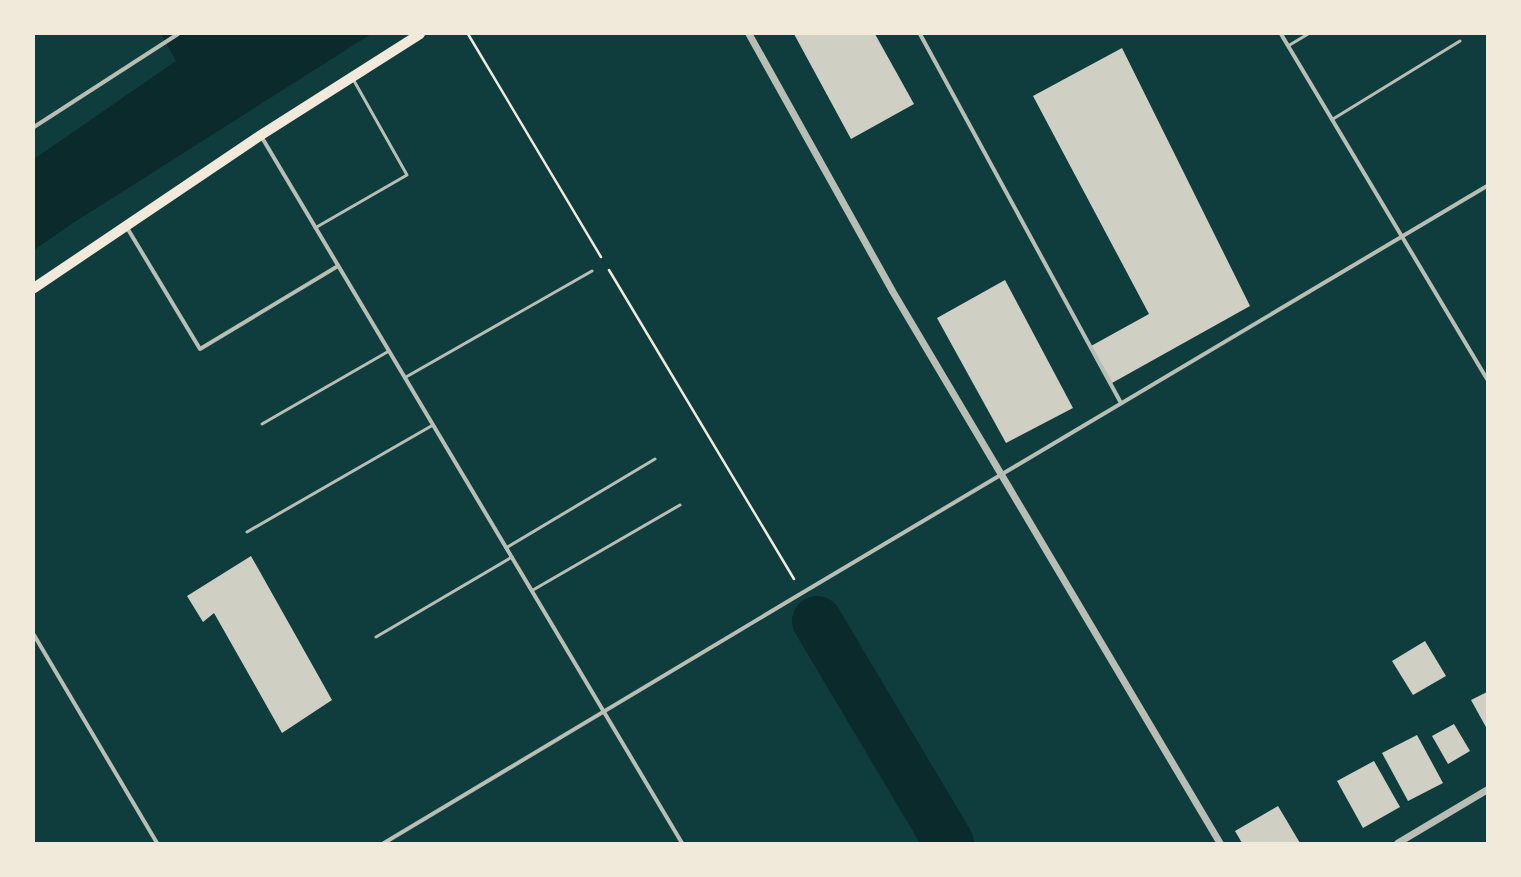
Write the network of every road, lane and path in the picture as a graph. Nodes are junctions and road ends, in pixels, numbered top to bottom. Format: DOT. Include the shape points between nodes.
graph roads {
  1 [pos="178,34"];
  2 [pos="420,34"];
  3 [pos="468,34"];
  4 [pos="749,34"];
  5 [pos="920,34"];
  6 [pos="1281,34"];
  7 [pos="1308,34"];
  8 [pos="1460,41"];
  9 [pos="1288,46"];
  10 [pos="352,78"];
  11 [pos="1332,120"];
  12 [pos="34,127"];
  13 [pos="261,136"];
  14 [pos="1487,186"];
  15 [pos="126,226"];
  16 [pos="315,228"];
  17 [pos="1402,237"];
  18 [pos="602,259"];
  19 [pos="338,266"];
  20 [pos="606,266"];
  21 [pos="592,271"];
  22 [pos="34,288"];
  23 [pos="389,351"];
  24 [pos="406,377"];
  25 [pos="1487,379"];
  26 [pos="1121,403"];
  27 [pos="262,424"];
  28 [pos="433,425"];
  29 [pos="655,460"];
  30 [pos="1000,474"];
  31 [pos="680,505"];
  32 [pos="247,532"];
  33 [pos="506,548"];
  34 [pos="512,557"];
  35 [pos="533,590"];
  36 [pos="802,592"];
  37 [pos="34,635"];
  38 [pos="376,637"];
  39 [pos="604,711"];
  40 [pos="1487,790"];
  41 [pos="157,843"];
  42 [pos="384,843"];
  43 [pos="682,843"];
  44 [pos="1220,843"];
  45 [pos="1398,843"];
  1 -- 12 [label="street"];
  2 -- 10 [label="main road"];
  3 -- 18 [label="path"];
  4 -- 30 [label="street" via="893,292"];
  5 -- 26 [label="street"];
  6 -- 9 [label="street"];
  7 -- 9 [label="lane"];
  8 -- 11 [label="lane"];
  9 -- 11 [label="street"];
  10 -- 13 [label="main road"];
  10 -- 16 [label="lane" via="407,175"];
  11 -- 17 [label="street"];
  13 -- 15 [label="main road"];
  13 -- 16 [label="street"];
  14 -- 17 [label="street"];
  15 -- 19 [label="street" via="200,349"];
  15 -- 22 [label="main road"];
  16 -- 19 [label="street"];
  17 -- 25 [label="street"];
  17 -- 26 [label="street"];
  19 -- 23 [label="street"];
  20 -- 36 [label="path"];
  21 -- 24 [label="lane"];
  23 -- 24 [label="street"];
  23 -- 27 [label="lane"];
  24 -- 28 [label="street"];
  26 -- 30 [label="street"];
  28 -- 32 [label="lane"];
  28 -- 33 [label="street"];
  29 -- 33 [label="lane"];
  30 -- 36 [label="street"];
  30 -- 44 [label="street"];
  31 -- 35 [label="lane"];
  33 -- 34 [label="street"];
  34 -- 35 [label="street"];
  34 -- 38 [label="lane"];
  35 -- 39 [label="street"];
  36 -- 39 [label="street"];
  37 -- 41 [label="street"];
  39 -- 42 [label="street"];
  39 -- 43 [label="street"];
  40 -- 45 [label="street"];
}
